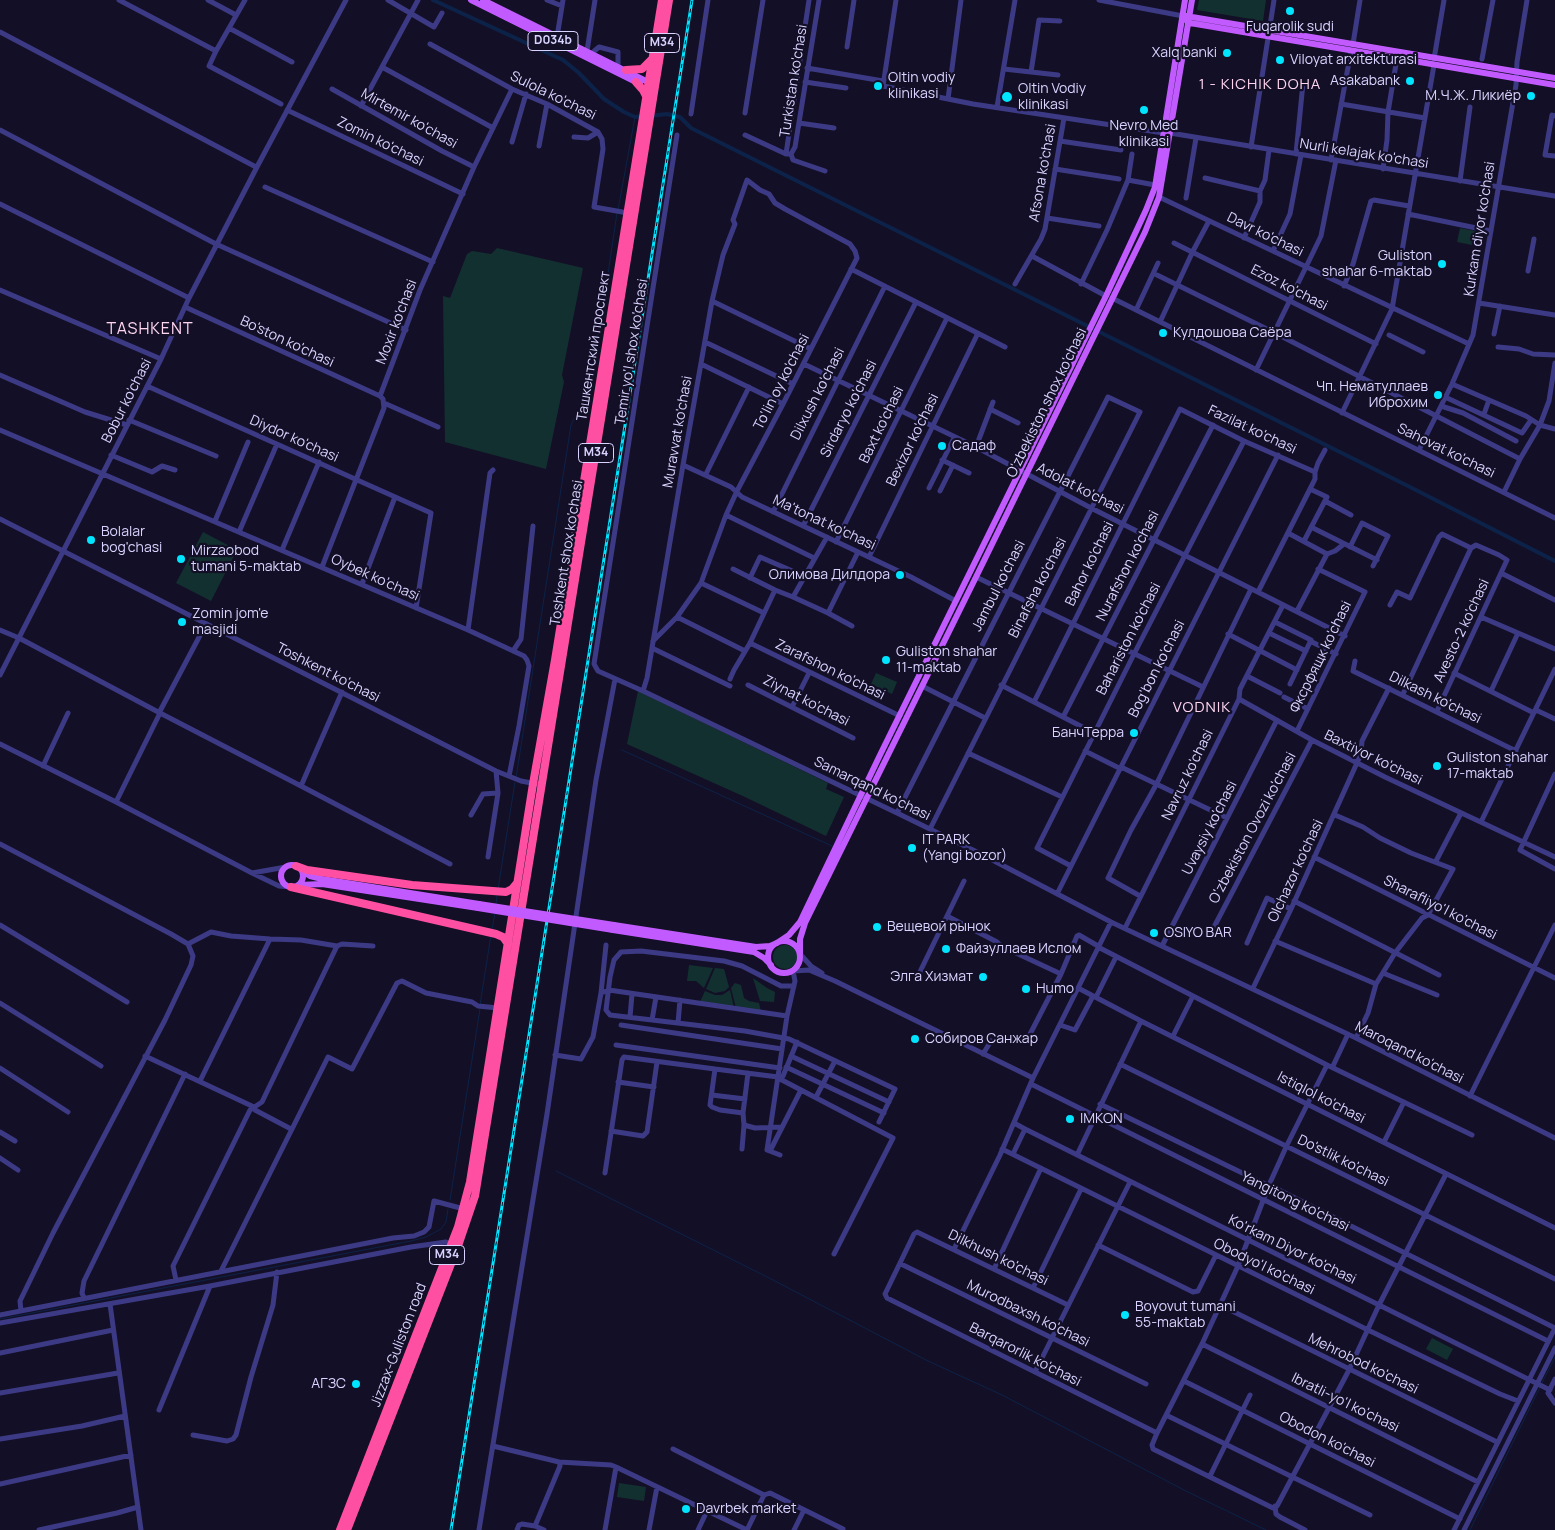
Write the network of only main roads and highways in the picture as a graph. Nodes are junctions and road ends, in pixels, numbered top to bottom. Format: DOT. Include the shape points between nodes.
graph roads {
  1 [pos="471,0"];
  2 [pos="483,0"];
  3 [pos="662,0"];
  4 [pos="668,0"];
  5 [pos="1185,0"];
  6 [pos="1192,0"];
  7 [pos="1187,18"];
  8 [pos="1352,47"];
  9 [pos="656,59"];
  10 [pos="1434,62"];
  11 [pos="626,70"];
  12 [pos="1516,75"];
  13 [pos="1555,78"];
  14 [pos="636,82"];
  15 [pos="651,85"];
  16 [pos="1555,85"];
  17 [pos="646,100"];
  18 [pos="647,116"];
  19 [pos="1167,133"];
  20 [pos="1109,297"];
  21 [pos="1023,472"];
  22 [pos="863,796"];
  23 [pos="835,857"];
  24 [pos="299,869"];
  25 [pos="518,881"];
  26 [pos="299,885"];
  27 [pos="291,887"];
  28 [pos="479,906"];
  29 [pos="613,928"];
  30 [pos="777,943"];
  31 [pos="508,944"];
  32 [pos="800,954"];
  33 [pos="509,963"];
  34 [pos="771,965"];
  35 [pos="366,1471"];
  36 [pos="340,1530"];
  37 [pos="346,1530"];
  1 -- 14 [label="main road, D034b"];
  2 -- 11 [label="main road, D034b"];
  3 -- 9 [label="highway, M34"];
  4 -- 9 [label="highway, M34"];
  5 -- 7 [label="main road, O'zbekiston shox ko'chasi"];
  6 -- 7 [label="main road, O'zbekiston shox ko'chasi"];
  7 -- 8 [label="main road"];
  7 -- 19 [label="main road, O'zbekiston shox ko'chasi"];
  8 -- 10 [label="main road"];
  8 -- 10 [label="main road" via="1397,58"];
  9 -- 11 [label="highway" via="642,70"];
  9 -- 15 [label="highway, M34"];
  10 -- 12 [label="main road"];
  11 -- 15 [label="main road, D034b"];
  12 -- 13 [label="main road"];
  12 -- 16 [label="main road"];
  14 -- 15 [label="main road, D034b"];
  14 -- 17 [label="highway"];
  15 -- 17 [label="highway, M34"];
  15 -- 18 [label="highway, M34"];
  17 -- 18 [label="highway, M34"];
  18 -- 25 [label="highway, Ташкентский проспект / M34" via="624,212"];
  18 -- 33 [label="highway, Toshkent shox ko'chasi / M34" via="542,785"];
  19 -- 20 [label="main road, O'zbekiston shox ko'chasi" via="1155,185"];
  19 -- 20 [label="main road, O'zbekiston shox ko'chasi" via="1159,197 1145,232"];
  20 -- 21 [label="main road, O'zbekiston shox ko'chasi"];
  21 -- 22 [label="main road, O'zbekiston shox ko'chasi" via="956,601"];
  21 -- 22 [label="main road, O'zbekiston shox ko'chasi" via="976,577"];
  22 -- 23 [label="main road"];
  23 -- 30 [label="main road" via="800,922"];
  23 -- 32 [label="main road" via="802,928"];
  24 -- 25 [label="highway" via="412,886 503,892 512,889"];
  24 -- 26 [label="main road" via="303,880"];
  24 -- 27 [label="main road" via="286,867 282,872 281,879"];
  24 -- 28 [label="main road" via="312,877"];
  25 -- 31 [label="highway, M34"];
  26 -- 27 [label="main road"];
  26 -- 28 [label="main road" via="322,884"];
  27 -- 31 [label="highway" via="496,934"];
  28 -- 29 [label="main road, bridge"];
  29 -- 30 [label="main road" via="750,946"];
  29 -- 34 [label="main road" via="754,952"];
  30 -- 32 [label="main road" via="791,943"];
  30 -- 34 [label="main road" via="769,953"];
  31 -- 33 [label="highway, M34"];
  32 -- 34 [label="main road" via="793,970 782,973"];
  33 -- 35 [label="highway, Jizzax-Guliston road / M34" via="498,1008 464,1209"];
  33 -- 35 [label="highway, Jizzax-Guliston road / M34" via="470,1214"];
  35 -- 36 [label="highway, Jizzax-Guliston road / M34"];
  35 -- 37 [label="highway, Jizzax-Guliston road / M34"];
}
